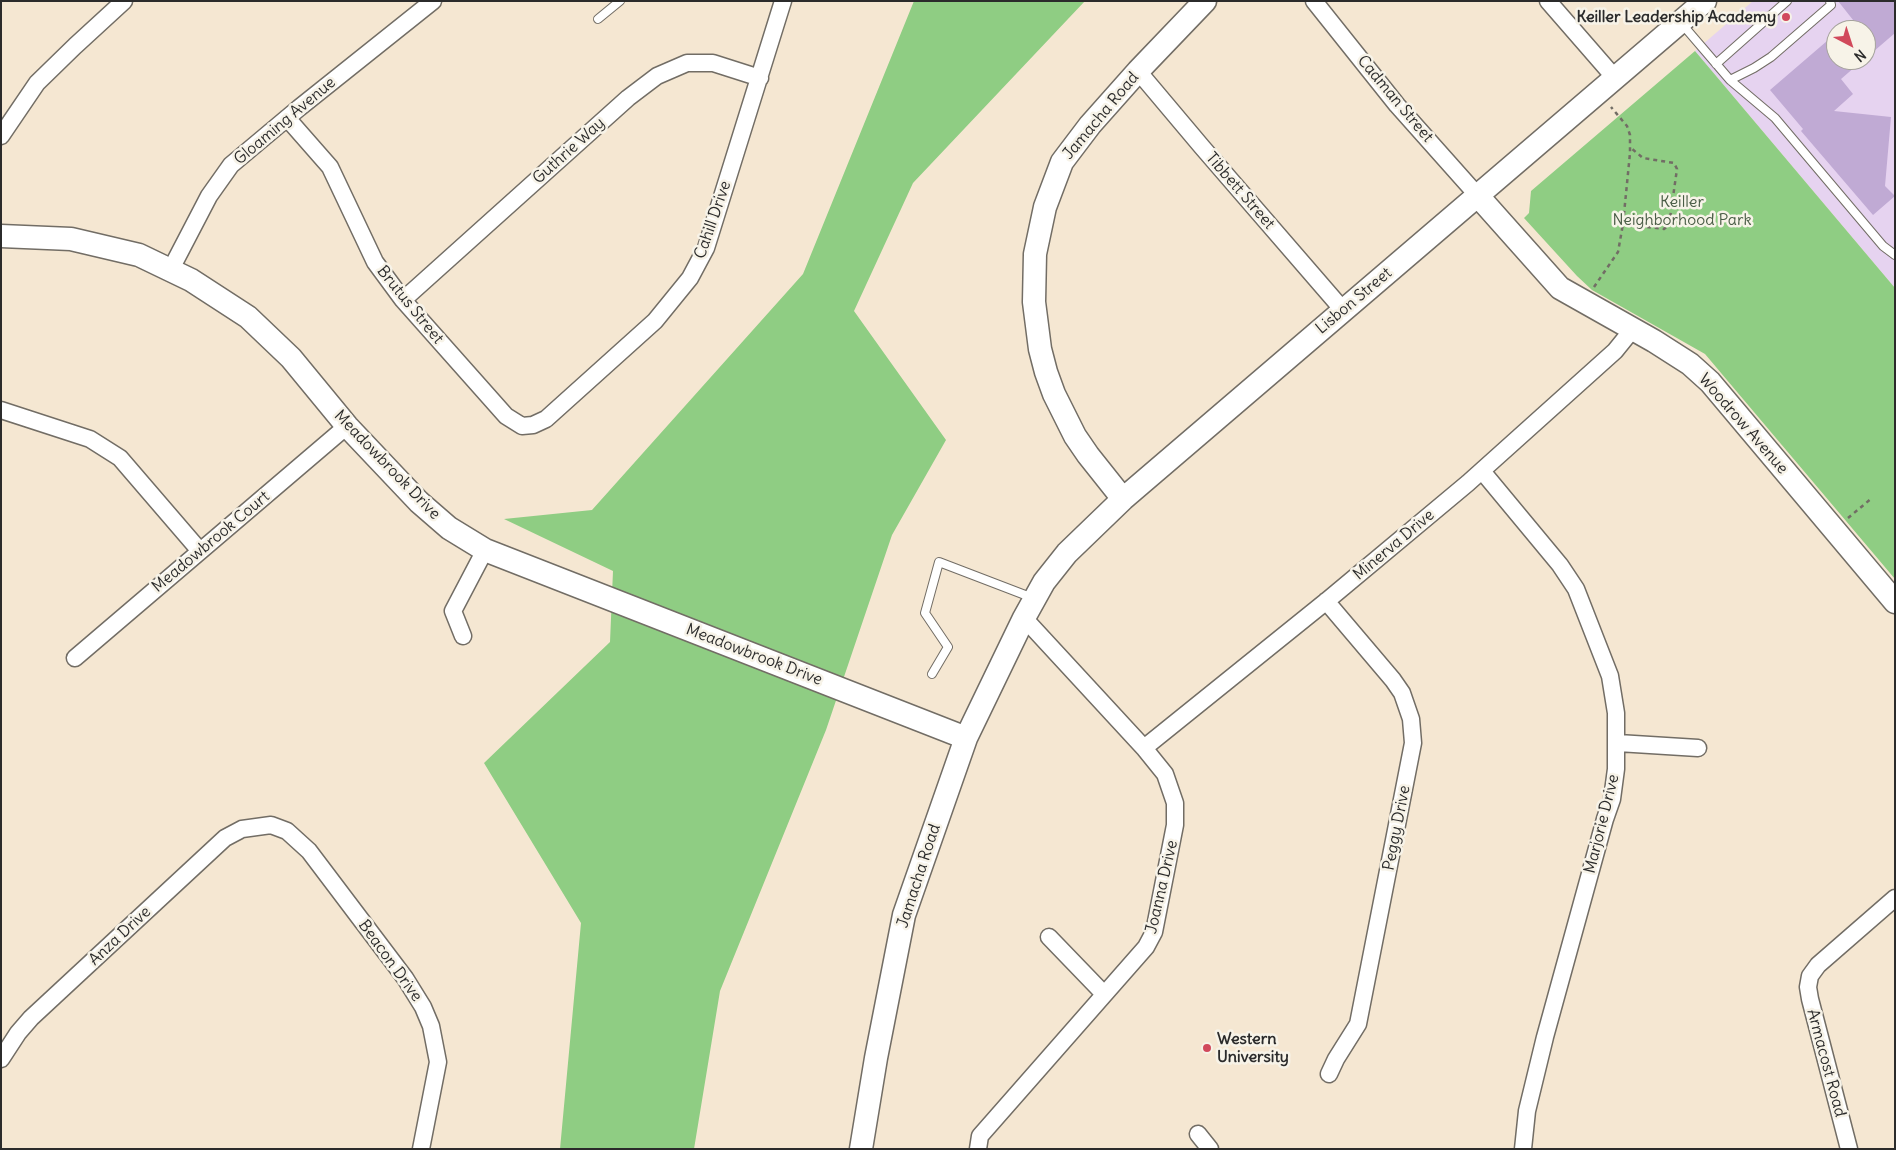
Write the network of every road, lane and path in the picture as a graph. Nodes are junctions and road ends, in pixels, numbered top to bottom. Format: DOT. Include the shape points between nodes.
graph roads {
  1 [pos="124,1"];
  2 [pos="433,1"];
  3 [pos="620,1"];
  4 [pos="784,1"];
  5 [pos="1205,1"];
  6 [pos="1314,1"];
  7 [pos="1548,1"];
  8 [pos="1705,1"];
  9 [pos="1786,1"];
  10 [pos="1830,1"];
  11 [pos="598,19"];
  12 [pos="1680,22"];
  13 [pos="1716,64"];
  14 [pos="1138,71"];
  15 [pos="760,78"];
  16 [pos="1615,78"];
  17 [pos="1730,80"];
  18 [pos="1598,92"];
  19 [pos="287,118"];
  20 [pos="1,136"];
  21 [pos="1630,148"];
  22 [pos="1478,196"];
  23 [pos="1623,224"];
  24 [pos="1,236"];
  25 [pos="1895,255"];
  26 [pos="171,269"];
  27 [pos="1593,289"];
  28 [pos="403,300"];
  29 [pos="1343,310"];
  30 [pos="1632,330"];
  31 [pos="1,410"];
  32 [pos="347,426"];
  33 [pos="522,426"];
  34 [pos="1482,471"];
  35 [pos="1872,498"];
  36 [pos="1123,499"];
  37 [pos="1846,520"];
  38 [pos="485,550"];
  39 [pos="200,551"];
  40 [pos="1326,601"];
  41 [pos="1895,602"];
  42 [pos="1029,608"];
  43 [pos="462,636"];
  44 [pos="75,658"];
  45 [pos="932,674"];
  46 [pos="966,738"];
  47 [pos="1618,743"];
  48 [pos="1144,748"];
  49 [pos="1698,748"];
  50 [pos="251,827"];
  51 [pos="1895,898"];
  52 [pos="1049,937"];
  53 [pos="1104,994"];
  54 [pos="1,1059"];
  55 [pos="1329,1074"];
  56 [pos="1198,1134"];
  57 [pos="421,1149"];
  58 [pos="861,1149"];
  59 [pos="978,1149"];
  60 [pos="1210,1149"];
  61 [pos="1523,1149"];
  62 [pos="1848,1149"];
  1 -- 20 [label="street" via="37,83"];
  2 -- 19 [label="street, Gloaming Avenue"];
  3 -- 11 [label="lane"];
  4 -- 15 [label="street, Cahill Drive"];
  5 -- 14 [label="main road, Jamacha Road"];
  6 -- 22 [label="street, Cadman Street" via="1397,105"];
  7 -- 16 [label="street"];
  8 -- 12 [label="main road, Lisbon Street"];
  9 -- 13 [label="lane"];
  10 -- 17 [label="lane" via="1831,5 1771,57"];
  12 -- 13 [label="lane"];
  12 -- 16 [label="main road, Lisbon Street"];
  13 -- 17 [label="lane"];
  14 -- 29 [label="street, Tibbett Street"];
  14 -- 36 [label="main road, Jamacha Road" via="1062,162 1045,207 1033,278 1040,349 1054,394 1075,436"];
  15 -- 28 [label="street, Guthrie Way" via="713,63 687,63 657,76 628,98"];
  15 -- 33 [label="street, Cahill Drive" via="706,248 690,278 655,321 546,419"];
  16 -- 18 [label="main road, Lisbon Street"];
  17 -- 25 [label="lane" via="1776,118 1883,246"];
  18 -- 21 [label="path" via="1627,126"];
  18 -- 22 [label="main road, Lisbon Street"];
  19 -- 26 [label="street, Gloaming Avenue" via="231,165 209,196"];
  19 -- 28 [label="street, Brutus Street" via="330,167 375,262"];
  21 -- 23 [label="path"];
  21 -- 23 [label="path" via="1643,158 1674,163 1677,169 1669,225 1664,229"];
  22 -- 29 [label="main road, Lisbon Street"];
  22 -- 30 [label="main road, Woodrow Avenue" via="1560,288"];
  23 -- 27 [label="path" via="1618,252"];
  24 -- 26 [label="main road, Meadowbrook Drive" via="71,239 139,255"];
  26 -- 32 [label="main road, Meadowbrook Drive" via="248,317 291,358"];
  28 -- 33 [label="street, Brutus Street" via="506,416"];
  29 -- 36 [label="main road, Lisbon Street"];
  30 -- 34 [label="street, Minerva Drive" via="1615,351"];
  30 -- 41 [label="main road, Woodrow Avenue" via="1690,364 1710,382"];
  31 -- 39 [label="street" via="90,439 120,458"];
  32 -- 38 [label="main road, Meadowbrook Drive" via="419,502 449,528"];
  32 -- 39 [label="street, Meadowbrook Court"];
  34 -- 40 [label="street, Minerva Drive"];
  34 -- 47 [label="street, Marjorie Drive" via="1576,589 1610,676"];
  35 -- 37 [label="path"];
  36 -- 42 [label="main road, Lisbon Street" via="1067,553"];
  38 -- 43 [label="street" via="453,611"];
  38 -- 46 [label="main road, Meadowbrook Drive"];
  39 -- 44 [label="street, Meadowbrook Court"];
  40 -- 48 [label="street, Minerva Drive"];
  40 -- 55 [label="street, Peggy Drive" via="1402,694 1411,719 1413,742 1358,1024"];
  42 -- 45 [label="lane" via="939,562 924,613 948,647"];
  42 -- 46 [label="main road, Jamacha Road"];
  42 -- 48 [label="street, Joanna Drive"];
  46 -- 58 [label="main road, Jamacha Road" via="904,916"];
  47 -- 49 [label="street"];
  47 -- 61 [label="street, Marjorie Drive" via="1612,799 1545,1037 1527,1111"];
  48 -- 53 [label="street, Joanna Drive" via="1165,774 1171,788 1176,814 1174,836 1154,932 1146,947"];
  50 -- 54 [label="street, Anza Drive" via="225,838 191,869 31,1018"];
  50 -- 57 [label="street, Beacon Drive" via="279,827 304,846 424,1007 438,1062"];
  51 -- 62 [label="street, Armacost Road" via="1818,966 1810,976 1808,986"];
  52 -- 53 [label="street"];
  53 -- 59 [label="street, Joanna Drive" via="980,1136"];
  56 -- 60 [label="street"];
}
